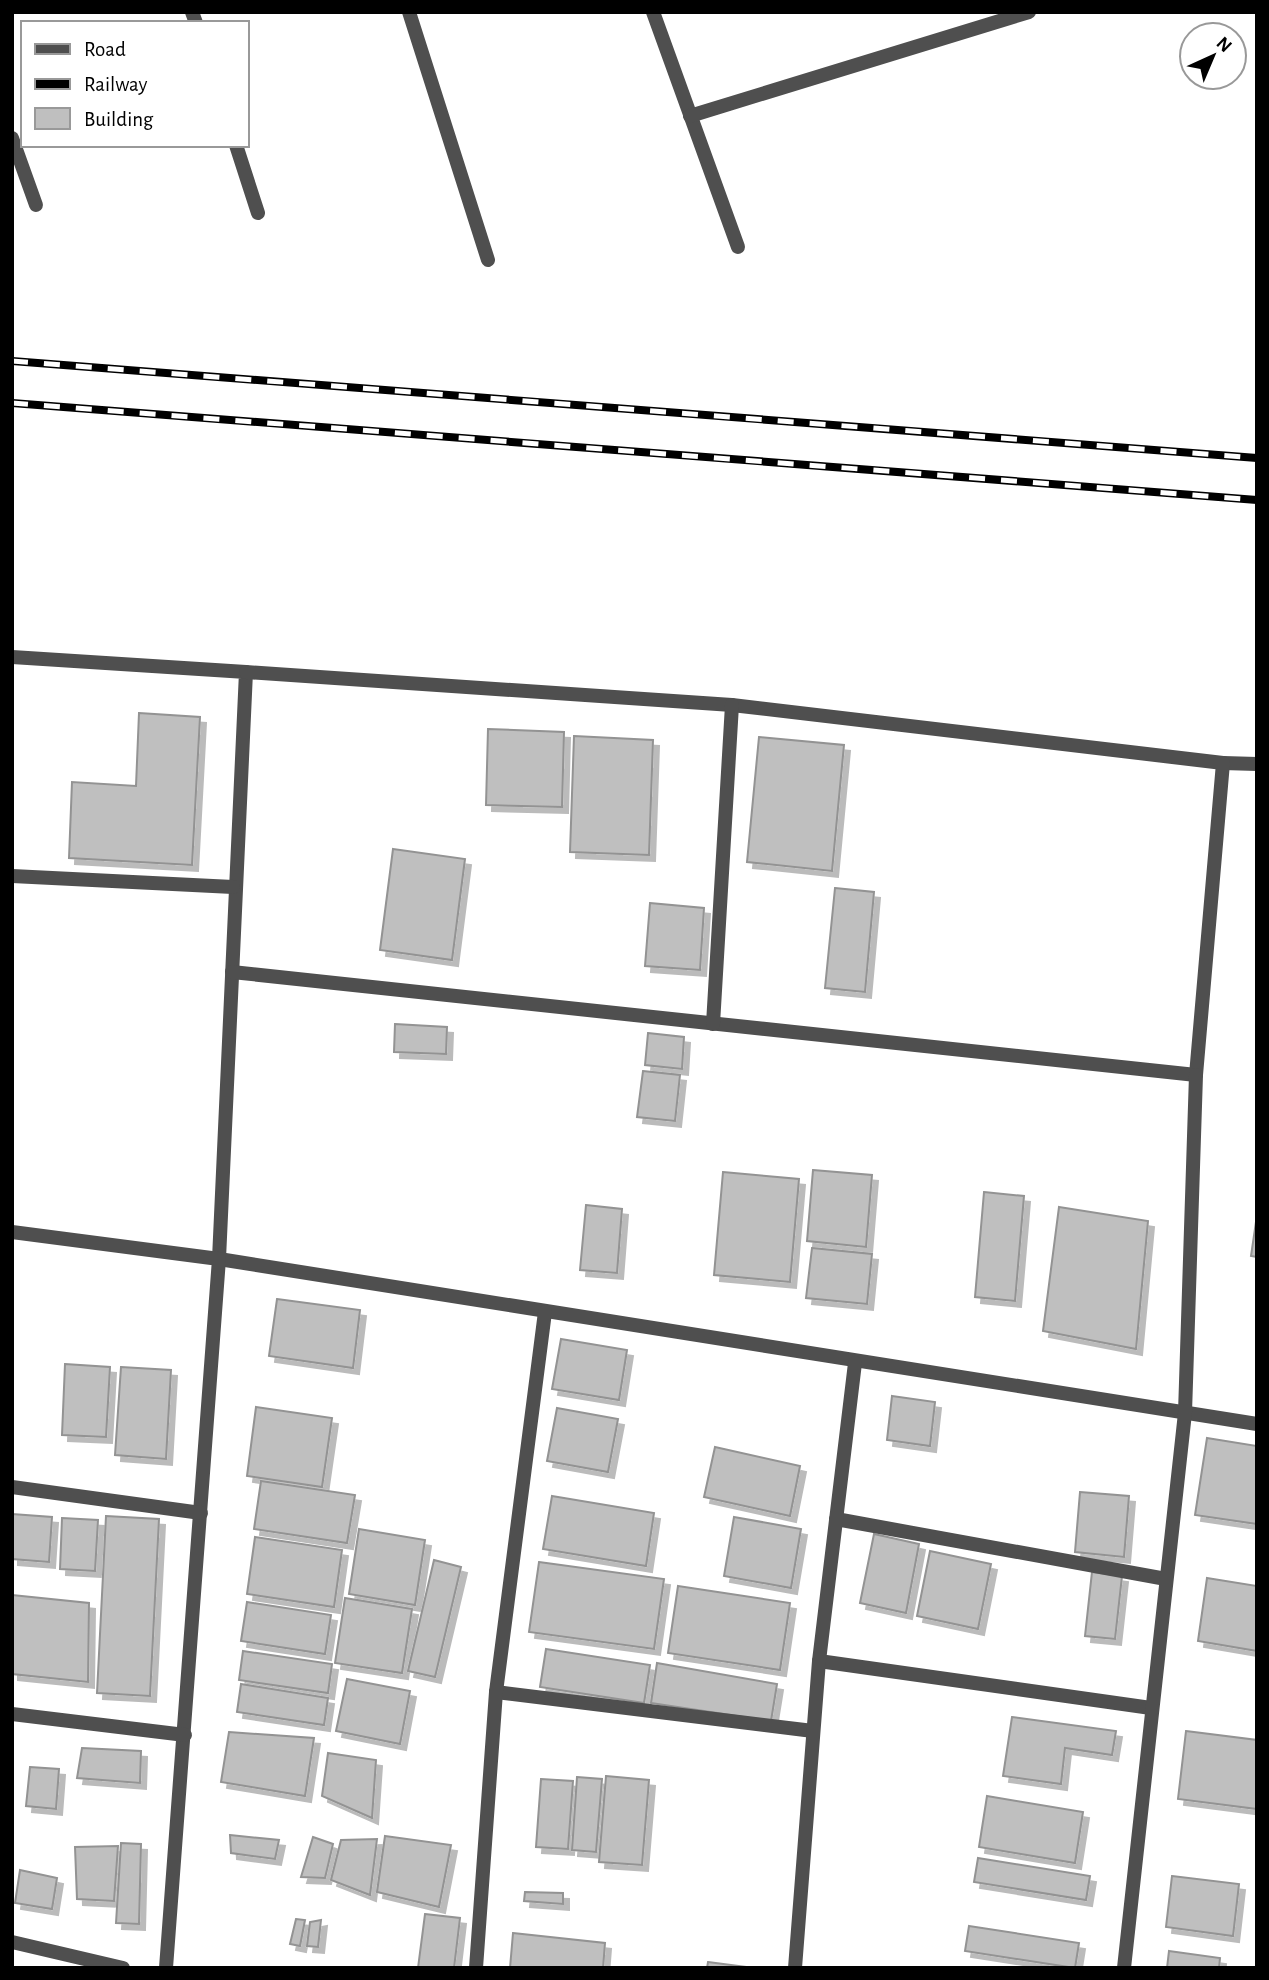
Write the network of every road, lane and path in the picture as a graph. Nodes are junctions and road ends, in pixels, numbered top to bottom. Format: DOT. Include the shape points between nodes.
graph roads {
  1 [pos="409,12"];
  2 [pos="653,12"];
  3 [pos="1029,12"];
  4 [pos="690,116"];
  5 [pos="12,138"];
  6 [pos="237,147"];
  7 [pos="36,205"];
  8 [pos="258,213"];
  9 [pos="738,247"];
  10 [pos="488,260"];
  11 [pos="12,657"];
  12 [pos="246,672"];
  13 [pos="732,705"];
  14 [pos="1223,763"];
  15 [pos="1257,764"];
  16 [pos="12,876"];
  17 [pos="233,887"];
  18 [pos="232,972"];
  19 [pos="713,1024"];
  20 [pos="1196,1075"];
  21 [pos="12,1232"];
  22 [pos="219,1259"];
  23 [pos="545,1312"];
  24 [pos="855,1363"];
  25 [pos="1185,1413"];
  26 [pos="1257,1424"];
  27 [pos="12,1487"];
  28 [pos="201,1514"];
  29 [pos="836,1519"];
  30 [pos="1166,1579"];
  31 [pos="819,1661"];
  32 [pos="496,1692"];
  33 [pos="1152,1708"];
  34 [pos="12,1714"];
  35 [pos="813,1731"];
  36 [pos="185,1735"];
  37 [pos="12,1942"];
  38 [pos="123,1968"];
  39 [pos="166,1968"];
  40 [pos="476,1968"];
  41 [pos="795,1968"];
  42 [pos="1124,1968"];
  1 -- 10 [label="street"];
  2 -- 4 [label="street"];
  3 -- 4 [label="street"];
  4 -- 9 [label="street"];
  5 -- 7 [label="street"];
  6 -- 8 [label="street"];
  11 -- 12 [label="street"];
  12 -- 13 [label="street"];
  12 -- 17 [label="street"];
  13 -- 14 [label="street"];
  13 -- 19 [label="street"];
  14 -- 15 [label="street"];
  14 -- 20 [label="street"];
  16 -- 17 [label="street"];
  17 -- 18 [label="street"];
  18 -- 19 [label="street"];
  18 -- 22 [label="street"];
  19 -- 20 [label="street"];
  20 -- 25 [label="street"];
  21 -- 22 [label="street"];
  22 -- 23 [label="street"];
  22 -- 28 [label="street"];
  23 -- 24 [label="street"];
  23 -- 32 [label="street"];
  24 -- 25 [label="street"];
  24 -- 29 [label="street"];
  25 -- 26 [label="street"];
  25 -- 30 [label="street"];
  27 -- 28 [label="street"];
  28 -- 36 [label="street"];
  29 -- 30 [label="street"];
  29 -- 31 [label="street"];
  30 -- 33 [label="street"];
  31 -- 33 [label="street"];
  31 -- 35 [label="street"];
  32 -- 35 [label="street"];
  32 -- 40 [label="street"];
  33 -- 42 [label="street"];
  34 -- 36 [label="street"];
  35 -- 41 [label="street"];
  36 -- 39 [label="street"];
  37 -- 38 [label="street"];
}
